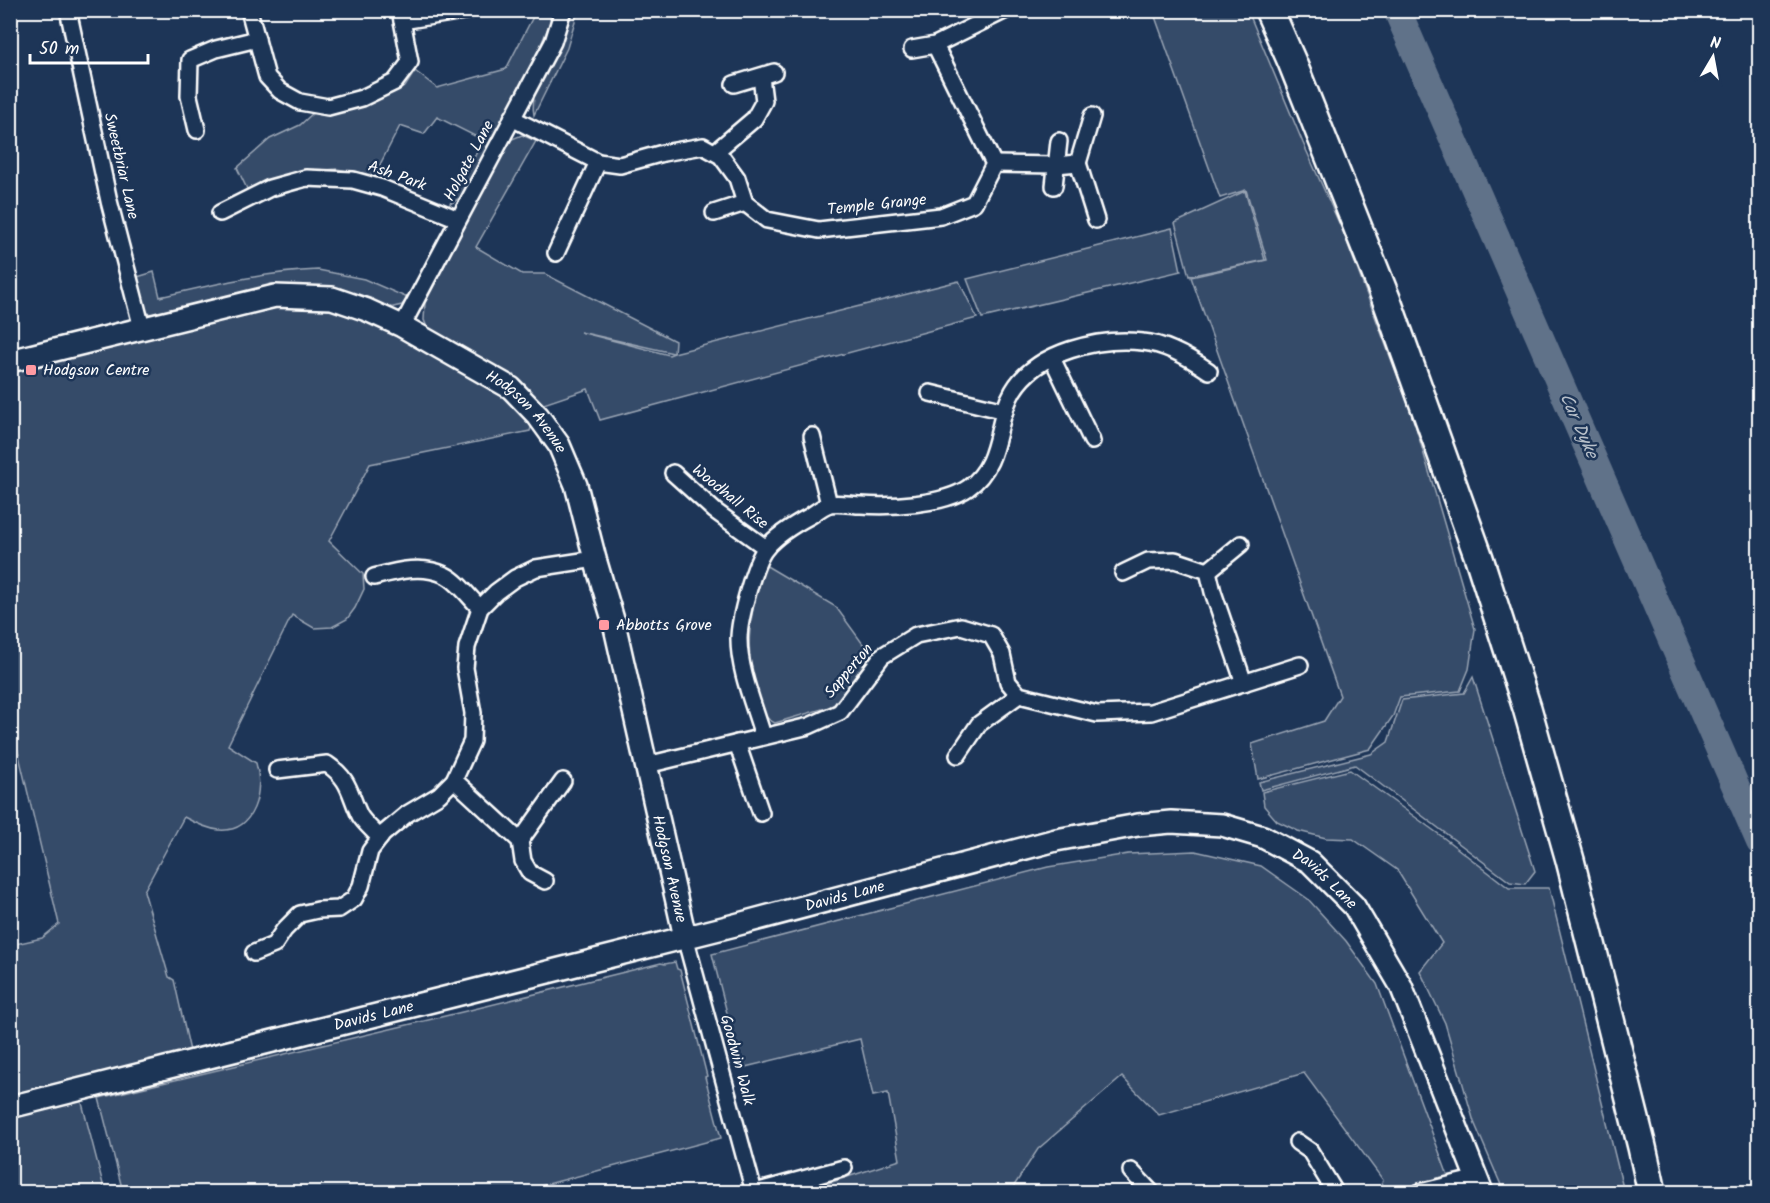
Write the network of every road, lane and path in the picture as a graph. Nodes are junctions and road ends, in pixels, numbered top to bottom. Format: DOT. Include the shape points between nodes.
graph roads {
  1 [pos="68,10"];
  2 [pos="249,10"];
  3 [pos="470,10"];
  4 [pos="563,10"];
  5 [pos="1269,10"];
  6 [pos="999,14"];
  7 [pos="401,16"];
  8 [pos="257,39"];
  9 [pos="935,45"];
  10 [pos="912,49"];
  11 [pos="734,84"];
  12 [pos="1092,116"];
  13 [pos="512,118"];
  14 [pos="197,130"];
  15 [pos="1059,141"];
  16 [pos="715,152"];
  17 [pos="598,162"];
  18 [pos="1078,163"];
  19 [pos="994,164"];
  20 [pos="1056,165"];
  21 [pos="1054,186"];
  22 [pos="745,203"];
  23 [pos="220,213"];
  24 [pos="714,213"];
  25 [pos="458,219"];
  26 [pos="1096,220"];
  27 [pos="556,253"];
  28 [pos="402,326"];
  29 [pos="142,328"];
  30 [pos="1052,358"];
  31 [pos="10,361"];
  32 [pos="1209,371"];
  33 [pos="930,393"];
  34 [pos="1005,411"];
  35 [pos="812,436"];
  36 [pos="1092,441"];
  37 [pos="673,473"];
  38 [pos="829,504"];
  39 [pos="1241,544"];
  40 [pos="766,548"];
  41 [pos="595,559"];
  42 [pos="1208,571"];
  43 [pos="1123,573"];
  44 [pos="374,577"];
  45 [pos="480,608"];
  46 [pos="1300,665"];
  47 [pos="1244,683"];
  48 [pos="1019,695"];
  49 [pos="763,736"];
  50 [pos="737,743"];
  51 [pos="958,755"];
  52 [pos="647,765"];
  53 [pos="277,770"];
  54 [pos="454,780"];
  55 [pos="563,781"];
  56 [pos="760,813"];
  57 [pos="380,838"];
  58 [pos="520,842"];
  59 [pos="545,881"];
  60 [pos="685,937"];
  61 [pos="254,953"];
  62 [pos="10,1107"];
  63 [pos="1297,1142"];
  64 [pos="844,1168"];
  65 [pos="1131,1171"];
  66 [pos="1480,1185"];
  67 [pos="754,1192"];
  68 [pos="1151,1192"];
  69 [pos="1335,1192"];
  70 [pos="1420,1192"];
  71 [pos="1652,1192"];
  1 -- 29 [label="street, Sweetbriar Lane"];
  2 -- 8 [label="street"];
  3 -- 7 [label="street"];
  4 -- 13 [label="street, Holgate Lane" via="553,42"];
  5 -- 71 [label="highway" via="1387,301 1479,558 1570,860"];
  6 -- 9 [label="street"];
  7 -- 8 [label="street" via="410,62 394,82 362,98 328,107 300,102 280,91 267,77"];
  8 -- 14 [label="street" via="190,60 189,96"];
  9 -- 10 [label="street"];
  9 -- 19 [label="street"];
  11 -- 16 [label="street" via="768,74 764,101 754,119"];
  12 -- 18 [label="street"];
  13 -- 17 [label="street"];
  13 -- 25 [label="street, Holgate Lane"];
  15 -- 20 [label="street"];
  16 -- 17 [label="street" via="703,146 620,165"];
  16 -- 22 [label="street" via="737,178"];
  17 -- 27 [label="street"];
  18 -- 20 [label="street"];
  18 -- 26 [label="street"];
  19 -- 20 [label="street"];
  19 -- 22 [label="street, Temple Grange" via="974,203 941,216 819,230 767,220"];
  20 -- 21 [label="street"];
  22 -- 24 [label="street"];
  23 -- 25 [label="street, Ash Park" via="270,188 306,178 353,180"];
  25 -- 28 [label="street, Holgate Lane"];
  28 -- 29 [label="street, Hodgson Avenue" via="332,298 275,296"];
  28 -- 41 [label="street, Hodgson Avenue" via="510,388 538,416 559,445 576,485"];
  29 -- 31 [label="street, Hodgson Avenue"];
  30 -- 32 [label="street" via="1081,347 1144,342 1173,350"];
  30 -- 34 [label="street" via="1022,379"];
  30 -- 36 [label="street"];
  33 -- 34 [label="street"];
  34 -- 38 [label="street" via="990,461 967,489 934,501 889,507"];
  35 -- 38 [label="street"];
  37 -- 40 [label="street, Woodhall Rise" via="715,511"];
  38 -- 40 [label="street, Woodhall Rise"];
  39 -- 42 [label="street"];
  40 -- 49 [label="street, Woodhall Rise" via="746,598 739,639 743,671"];
  41 -- 45 [label="street" via="536,568 515,578"];
  41 -- 52 [label="street, Hodgson Avenue"];
  42 -- 43 [label="street" via="1175,560 1148,561"];
  42 -- 47 [label="street"];
  44 -- 45 [label="street" via="405,569 430,570 447,576"];
  45 -- 54 [label="street" via="467,647 465,668 473,713 472,741"];
  46 -- 47 [label="street"];
  47 -- 48 [label="street" via="1151,712 1097,714"];
  48 -- 49 [label="street, Sapperton" via="1008,682 1002,654 991,635 961,626 916,635 882,656 840,712 809,726"];
  48 -- 51 [label="street" via="979,724"];
  49 -- 50 [label="street, Sapperton"];
  50 -- 52 [label="street, Sapperton"];
  50 -- 56 [label="street"];
  52 -- 60 [label="street, Hodgson Avenue"];
  53 -- 57 [label="street" via="327,764 340,773 361,818"];
  54 -- 57 [label="street"];
  54 -- 58 [label="street"];
  55 -- 58 [label="street"];
  57 -- 61 [label="street" via="370,852 354,899 339,909 300,914 274,945"];
  58 -- 59 [label="street" via="530,873"];
  60 -- 62 [label="street, Davids Lane"];
  60 -- 66 [label="street, Davids Lane" via="1056,840 1138,825 1222,825 1263,837 1310,862 1354,906 1379,945 1401,986"];
  60 -- 67 [label="street, Goodwin Walk"];
  63 -- 69 [label="street" via="1310,1151"];
  64 -- 67 [label="street"];
  65 -- 68 [label="street"];
  66 -- 70 [label="street"];
}
